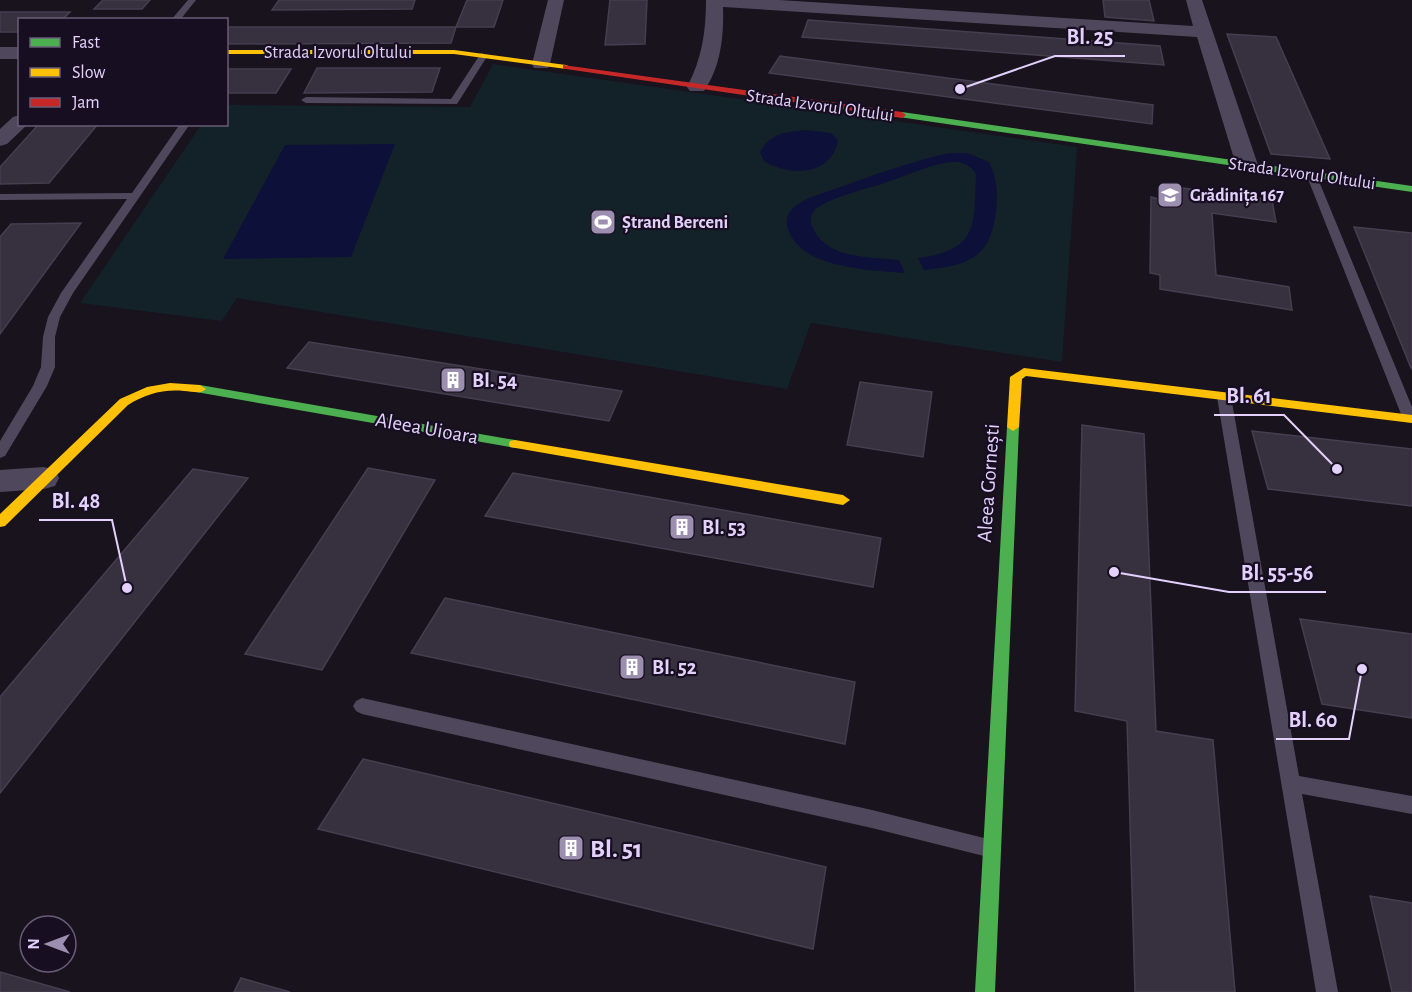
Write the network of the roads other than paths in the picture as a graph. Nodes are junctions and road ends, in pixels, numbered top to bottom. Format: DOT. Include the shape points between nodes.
graph roads {
  1 [pos="192,0"];
  2 [pos="556,0"];
  3 [pos="714,0"];
  4 [pos="1194,0"];
  5 [pos="177,18"];
  6 [pos="1204,32"];
  7 [pos="228,52"];
  8 [pos="0,53"];
  9 [pos="18,53"];
  10 [pos="484,55"];
  11 [pos="541,64"];
  12 [pos="697,87"];
  13 [pos="306,100"];
  14 [pos="18,123"];
  15 [pos="184,126"];
  16 [pos="0,140"];
  17 [pos="1247,165"];
  18 [pos="1311,174"];
  19 [pos="1412,189"];
  20 [pos="135,196"];
  21 [pos="0,197"];
  22 [pos="1224,397"];
  23 [pos="1411,419"];
  24 [pos="0,453"];
  25 [pos="44,478"];
  26 [pos="0,480"];
  27 [pos="843,500"];
  28 [pos="0,522"];
  29 [pos="362,706"];
  30 [pos="1290,783"];
  31 [pos="1412,805"];
  32 [pos="990,848"];
  33 [pos="985,992"];
  34 [pos="1327,992"];
  1 -- 5 [label="lane"];
  2 -- 11 [label="street"];
  3 -- 6 [label="street" via="1060,15"];
  3 -- 12 [label="street" via="715,35"];
  4 -- 6 [label="street"];
  6 -- 17 [label="street"];
  7 -- 10 [label="street, Strada Izvorul Oltului"];
  8 -- 9 [label="street"];
  10 -- 11 [label="street, Strada Izvorul Oltului"];
  10 -- 13 [label="lane" via="454,102"];
  11 -- 12 [label="street, Strada Izvorul Oltului"];
  12 -- 17 [label="street, Strada Izvorul Oltului"];
  14 -- 16 [label="street"];
  15 -- 20 [label="lane"];
  17 -- 18 [label="street, Strada Izvorul Oltului"];
  18 -- 19 [label="street, Strada Izvorul Oltului"];
  18 -- 23 [label="lane"];
  20 -- 21 [label="lane"];
  20 -- 24 [label="lane" via="54,317 48,368"];
  22 -- 23 [label="street, Aleea Gornești"];
  22 -- 30 [label="lane"];
  22 -- 32 [label="street, Aleea Gornești" via="1036,372 1016,377"];
  25 -- 26 [label="street"];
  25 -- 27 [label="street, Aleea Uioara" via="132,395 155,385 174,385"];
  25 -- 28 [label="street, Aleea Uioara"];
  29 -- 32 [label="lane"];
  30 -- 31 [label="lane"];
  30 -- 34 [label="lane"];
  32 -- 33 [label="street, Aleea Gornești"];
}
